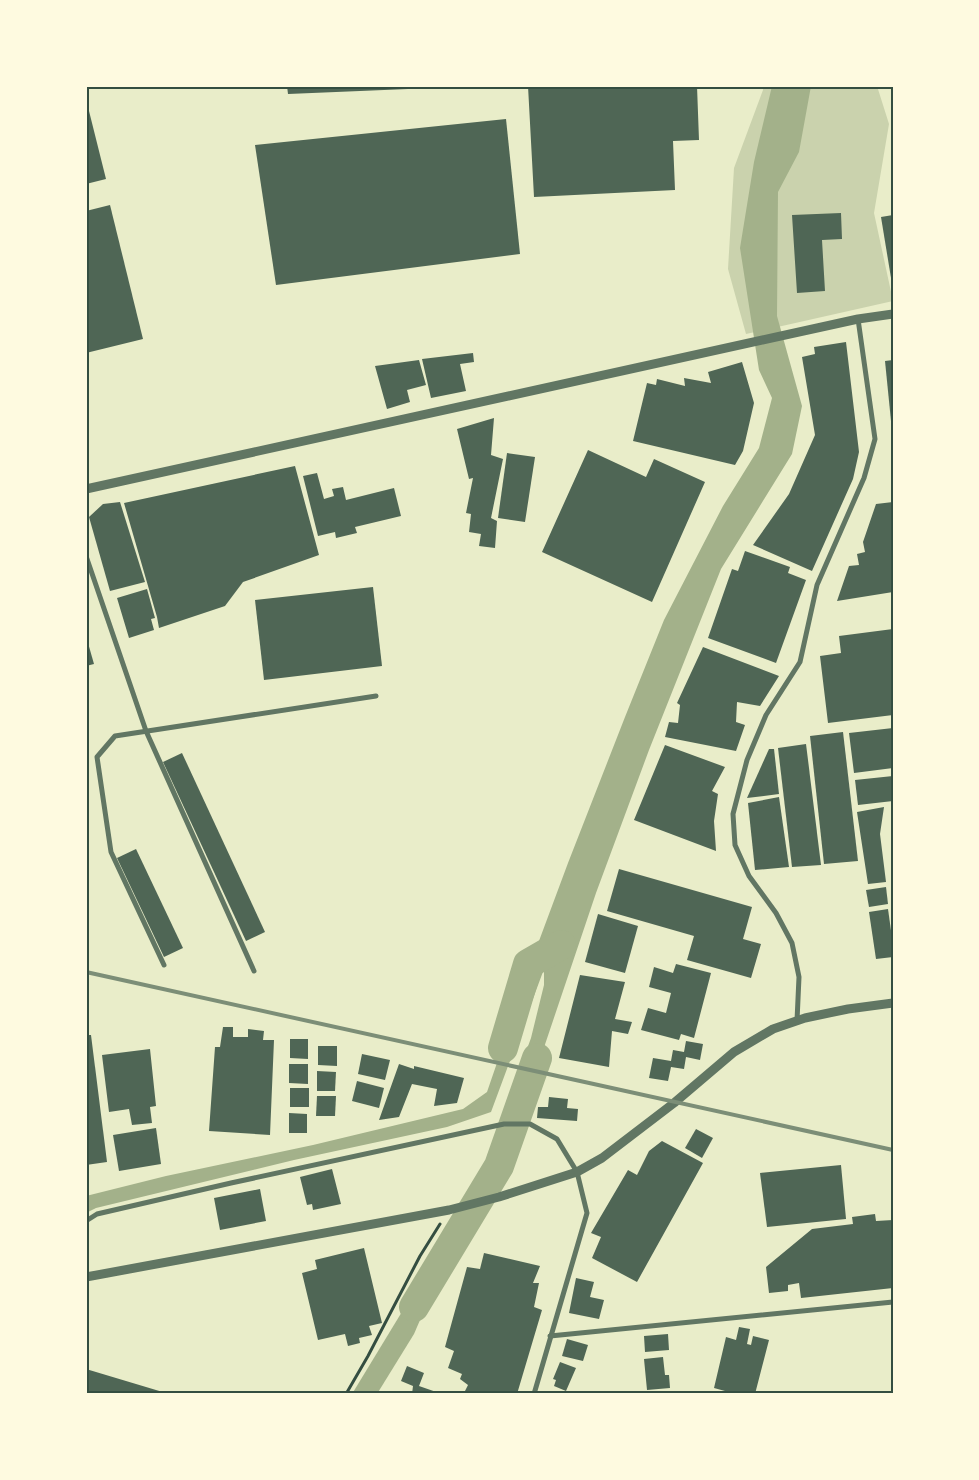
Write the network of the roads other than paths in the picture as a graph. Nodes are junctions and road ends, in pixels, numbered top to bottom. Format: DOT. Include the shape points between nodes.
graph roads {
  1 [pos="893,314"];
  2 [pos="858,319"];
  3 [pos="86,489"];
  4 [pos="86,556"];
  5 [pos="376,696"];
  6 [pos="146,731"];
  7 [pos="164,965"];
  8 [pos="254,971"];
  9 [pos="893,1003"];
  10 [pos="797,1021"];
  11 [pos="577,1172"];
  12 [pos="86,1221"];
  13 [pos="86,1277"];
  14 [pos="893,1302"];
  15 [pos="550,1336"];
  16 [pos="534,1394"];
  1 -- 2 [label="street"];
  2 -- 3 [label="street"];
  2 -- 10 [label="street" via="874,439 864,478 817,585 800,662 766,715 747,760 734,814 735,845 742,861 792,943 799,977"];
  4 -- 6 [label="street"];
  5 -- 6 [label="street"];
  6 -- 7 [label="street" via="115,736 97,757 111,852"];
  6 -- 8 [label="street"];
  9 -- 10 [label="street"];
  10 -- 11 [label="street" via="773,1028 734,1052 674,1103"];
  11 -- 12 [label="street" via="557,1139 530,1124 504,1124 221,1185 97,1214"];
  11 -- 13 [label="street" via="449,1210"];
  11 -- 15 [label="street" via="587,1213"];
  14 -- 15 [label="street"];
  15 -- 16 [label="street"];
}
